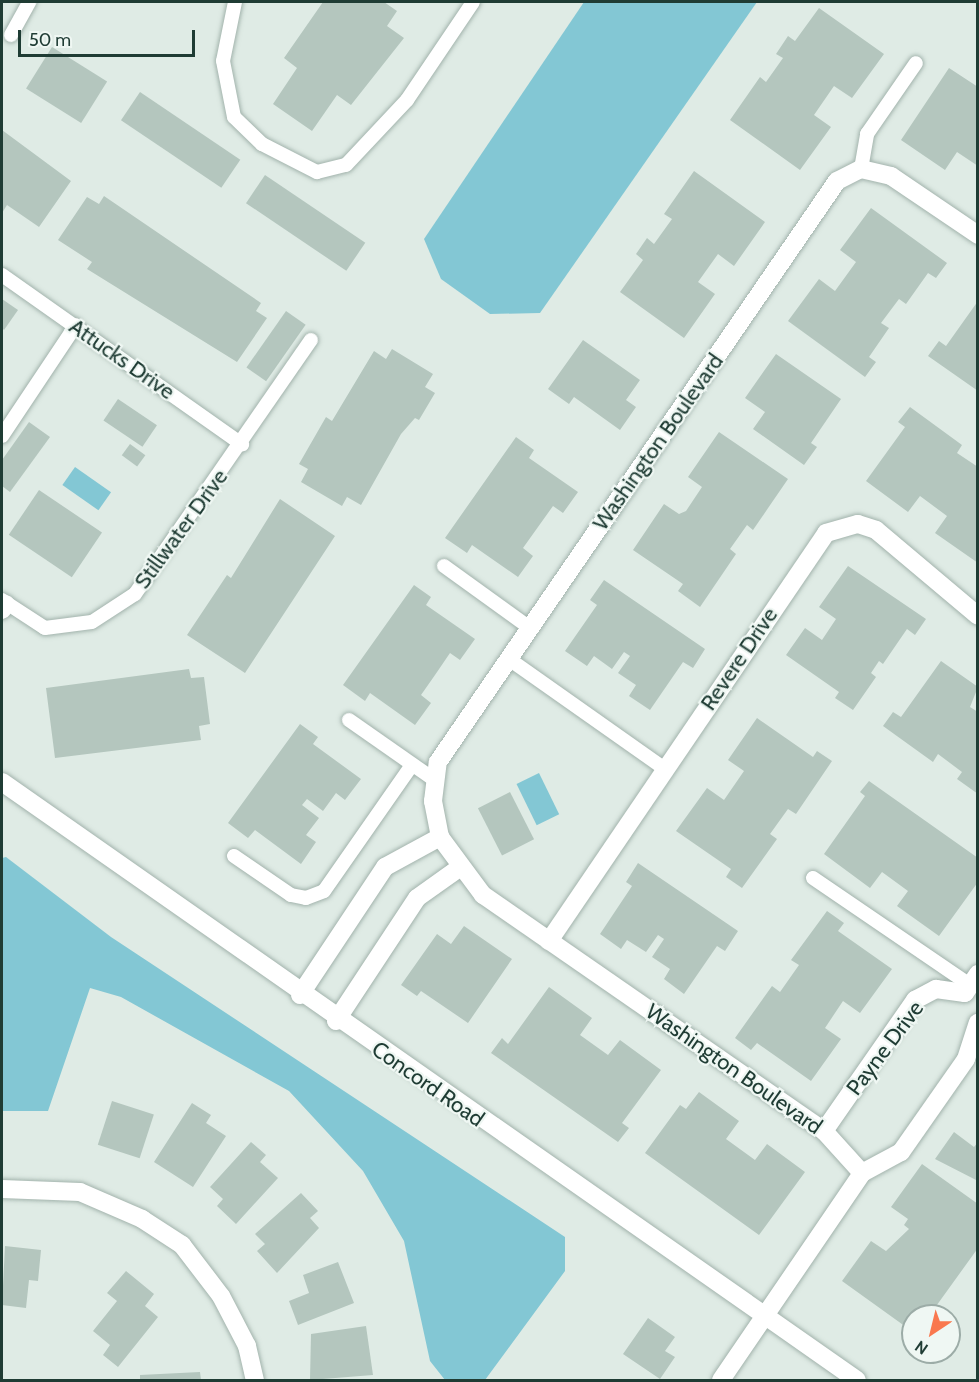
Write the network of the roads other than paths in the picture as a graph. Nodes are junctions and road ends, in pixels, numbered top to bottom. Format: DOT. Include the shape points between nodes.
graph roads {
  1 [pos="29,2"];
  2 [pos="236,2"];
  3 [pos="473,2"];
  4 [pos="11,35"];
  5 [pos="916,63"];
  6 [pos="861,169"];
  7 [pos="978,235"];
  8 [pos="2,275"];
  9 [pos="76,325"];
  10 [pos="311,340"];
  11 [pos="2,436"];
  12 [pos="242,444"];
  13 [pos="444,566"];
  14 [pos="3,604"];
  15 [pos="978,616"];
  16 [pos="530,628"];
  17 [pos="509,659"];
  18 [pos="349,720"];
  19 [pos="412,765"];
  20 [pos="665,769"];
  21 [pos="436,781"];
  22 [pos="2,782"];
  23 [pos="440,837"];
  24 [pos="234,856"];
  25 [pos="459,868"];
  26 [pos="813,878"];
  27 [pos="549,941"];
  28 [pos="971,984"];
  29 [pos="300,996"];
  30 [pos="336,1020"];
  31 [pos="978,1022"];
  32 [pos="824,1131"];
  33 [pos="862,1173"];
  34 [pos="2,1189"];
  35 [pos="764,1318"];
  36 [pos="255,1380"];
  37 [pos="721,1380"];
  38 [pos="857,1380"];
  1 -- 4 [label="lane"];
  2 -- 3 [label="lane" via="223,61 234,117 262,144 317,172 346,165 407,99"];
  5 -- 6 [label="lane" via="867,134"];
  6 -- 7 [label="street" via="891,176"];
  6 -- 16 [label="street, Washington Boulevard" via="837,181"];
  8 -- 9 [label="lane, Attucks Drive"];
  9 -- 11 [label="lane"];
  9 -- 12 [label="lane, Attucks Drive"];
  10 -- 12 [label="lane, Stillwater Drive"];
  12 -- 14 [label="lane, Stillwater Drive" via="135,594 92,622 45,628"];
  13 -- 16 [label="lane"];
  15 -- 20 [label="street, Revere Drive" via="876,530 858,524 826,533"];
  16 -- 17 [label="street, Washington Boulevard"];
  17 -- 20 [label="lane"];
  17 -- 21 [label="street, Washington Boulevard" via="438,762"];
  18 -- 19 [label="lane"];
  19 -- 21 [label="lane"];
  19 -- 24 [label="lane" via="324,891 306,898 291,895"];
  20 -- 27 [label="street, Revere Drive"];
  21 -- 23 [label="street, Washington Boulevard"];
  22 -- 29 [label="street, Concord Road"];
  23 -- 25 [label="street, Washington Boulevard"];
  23 -- 29 [label="street" via="385,867"];
  25 -- 27 [label="street, Washington Boulevard" via="483,895"];
  25 -- 30 [label="street" via="417,898"];
  26 -- 28 [label="lane"];
  27 -- 32 [label="street, Washington Boulevard"];
  28 -- 31 [label="street"];
  28 -- 32 [label="street, Payne Drive" via="936,989 915,1000"];
  29 -- 30 [label="street, Concord Road"];
  30 -- 35 [label="street, Concord Road"];
  31 -- 33 [label="street" via="966,1059 901,1152"];
  32 -- 33 [label="street, Washington Boulevard"];
  33 -- 35 [label="street"];
  34 -- 36 [label="street" via="80,1192 142,1219 182,1245 222,1296 247,1346"];
  35 -- 37 [label="street"];
  35 -- 38 [label="street, Concord Road"];
}
